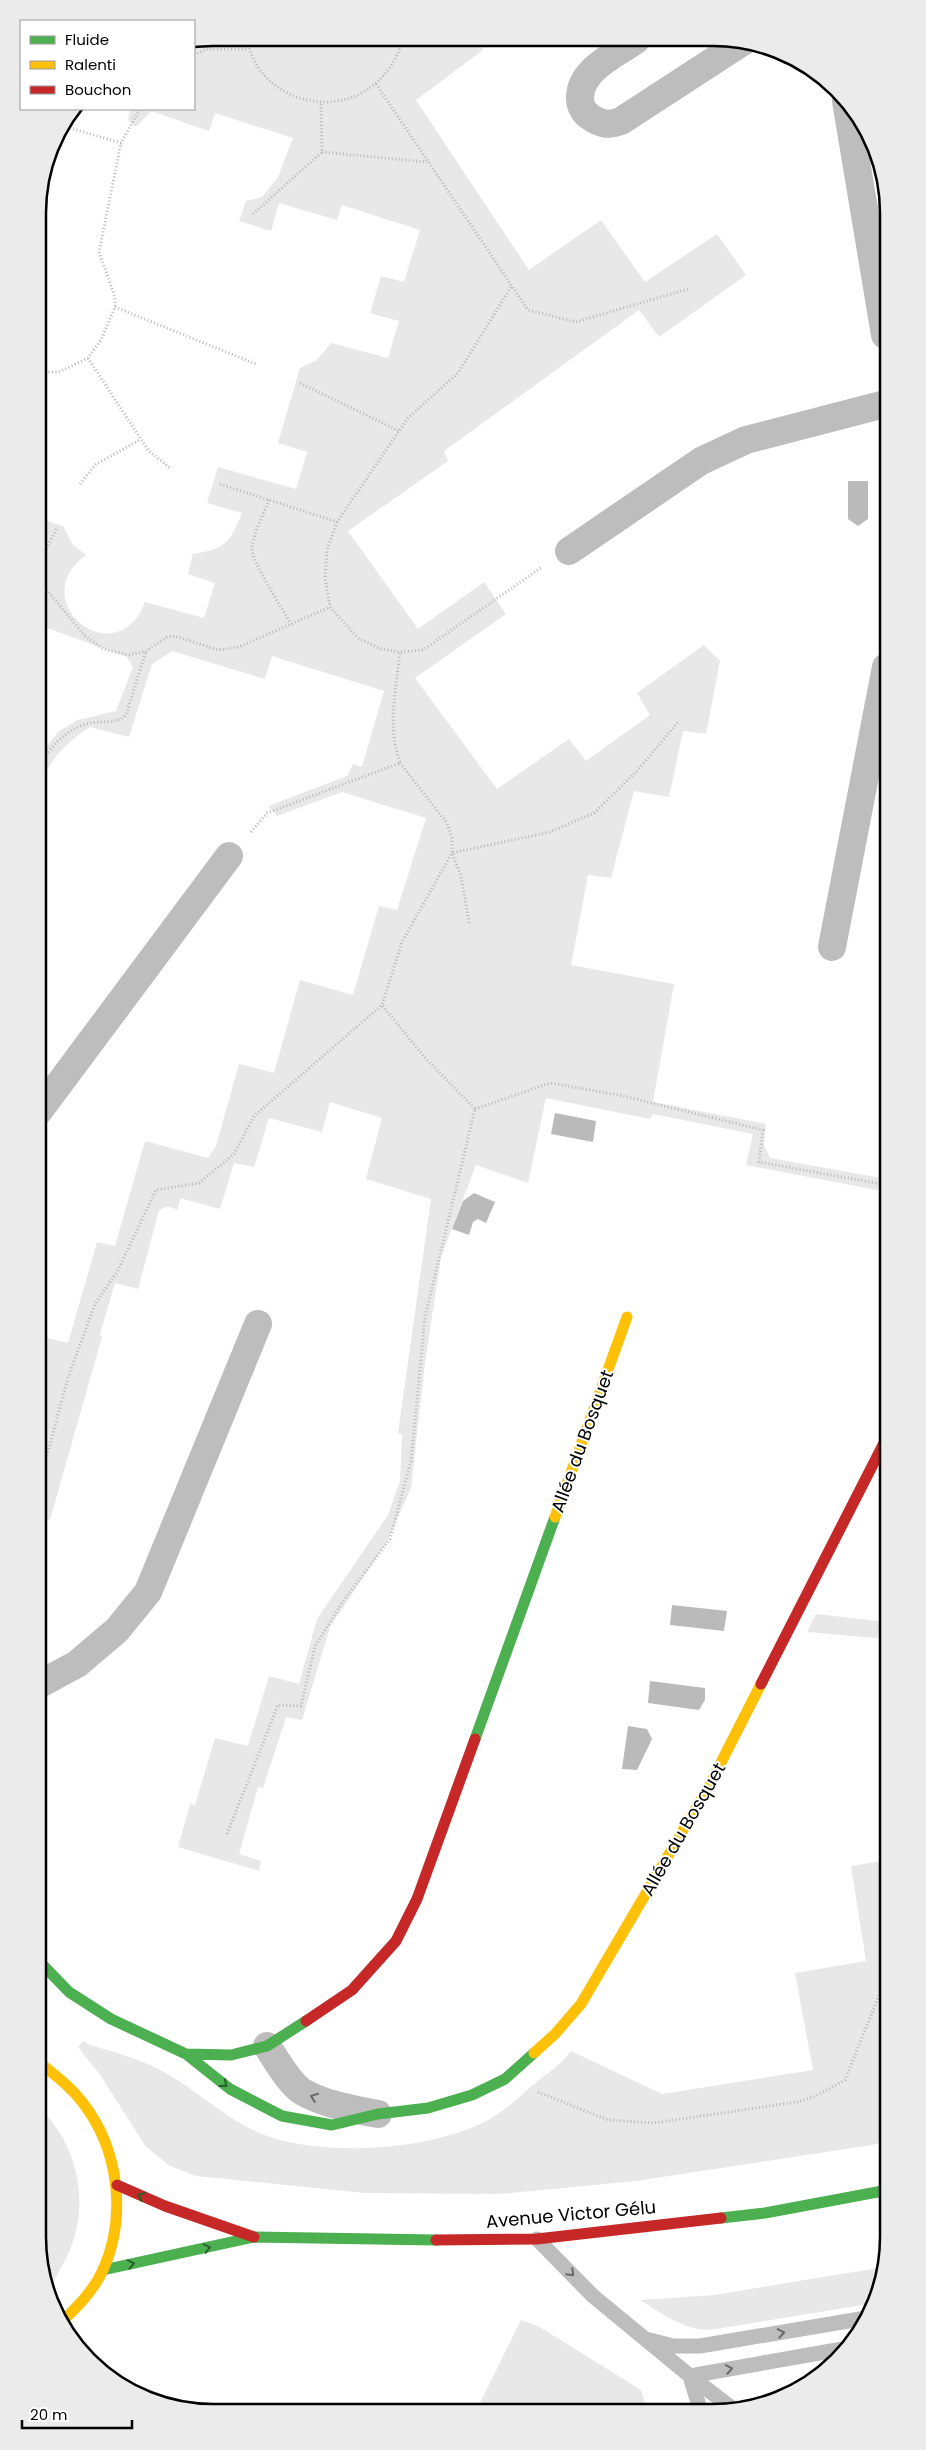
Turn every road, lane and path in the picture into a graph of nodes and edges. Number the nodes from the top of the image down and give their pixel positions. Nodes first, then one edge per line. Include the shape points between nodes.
1 (627, 46) edge
2 (399, 47) edge
3 (248, 48) joint
4 (734, 48) edge
5 (195, 55) edge
6 (376, 84) junction
7 (320, 103) junction
8 (139, 110) edge
9 (849, 117) edge
10 (70, 128) edge
11 (121, 143) junction
12 (322, 152) junction
13 (428, 162) junction
14 (253, 214) dead end
15 (511, 287) junction
16 (688, 289) dead end
17 (880, 305) edge
18 (115, 307) junction
19 (88, 358) junction
20 (256, 364) dead end
21 (47, 372) edge
22 (300, 383) dead end
23 (880, 405) edge
24 (399, 431) junction
25 (140, 439) junction
26 (170, 468) dead end
27 (80, 484) dead end
28 (220, 484) dead end
29 (269, 500) junction
30 (337, 522) junction
31 (57, 528) dead end
32 (47, 547) edge
33 (569, 551) joint
34 (47, 590) edge
35 (330, 607) junction
36 (291, 624) junction
37 (146, 651) junction
38 (400, 652) junction
39 (880, 699) edge
40 (679, 721) dead end
41 (47, 754) edge
42 (400, 763) junction
43 (452, 853) junction
44 (229, 856) joint
45 (469, 923) dead end
46 (832, 947) dead end
47 (382, 1005) junction
48 (47, 1101) edge
49 (475, 1109) junction
50 (880, 1183) edge
51 (627, 1317) dead end
52 (258, 1324) dead end
53 (879, 1451) edge
54 (46, 1458) edge
55 (46, 1681) edge
56 (227, 1834) dead end
57 (46, 1968) edge
58 (879, 1995) edge
59 (267, 2046) junction
60 (186, 2054) junction
61 (46, 2067) edge
62 (505, 2079) junction
63 (378, 2114) junction
64 (117, 2185) junction
65 (879, 2192) edge
66 (254, 2237) junction
67 (537, 2239) junction
68 (103, 2270) junction
69 (67, 2317) edge
70 (857, 2319) edge
71 (646, 2340) junction
72 (833, 2352) edge
73 (690, 2376) junction
74 (725, 2403) edge
75 (698, 2404) edge

1 - 4 street via 590,72 583,81 580,103 586,114 598,122 610,125 621,122
2 - 6 path via 392,66
3 - 5 path via 206,50
3 - 7 path via 259,70 276,87 297,98
6 - 7 path via 360,95
6 - 13 path
7 - 12 path
8 - 11 path
9 - 17 street
10 - 11 path
11 - 18 path via 99,252 115,297
12 - 13 path
12 - 14 path
13 - 15 path
15 - 16 path via 528,310 576,322
15 - 24 path via 458,373 408,418
18 - 19 path via 101,340
18 - 20 path
19 - 21 path via 59,372
19 - 25 path
22 - 24 path
23 - 33 street via 746,440 701,461
24 - 30 path
25 - 26 path
25 - 27 path via 95,465
28 - 29 path
29 - 30 path
29 - 36 path via 252,550
30 - 35 path via 327,550 325,578
31 - 32 path
33 - 38 path via 531,573 423,650
34 - 37 path via 84,634 103,649 129,655
35 - 36 path
35 - 38 path via 358,638 381,649
36 - 37 path via 239,646 218,650 175,636 166,637
37 - 41 path via 126,714 121,720 86,724 60,738
38 - 42 path via 393,731
39 - 46 street
40 - 43 path via 637,771 594,813 550,832
42 - 43 path via 447,823
42 - 44 path via 267,813
43 - 45 path via 461,876
43 - 47 path via 402,942
44 - 48 street
47 - 49 path via 426,1059
47 - 54 path via 254,1116 234,1154 199,1182 156,1190 116,1272 95,1304 68,1378
49 - 50 path via 550,1083 763,1130 759,1162
49 - 56 path via 424,1317 411,1461 390,1539 344,1600 315,1646 301,1706 278,1705
51 - 59 street, Allée du Bosquet via 417,1899 396,1942 352,1990
52 - 55 street via 148,1592 118,1630 77,1664
53 - 62 street, Allée du Bosquet via 709,1786 581,2004 555,2034
57 - 60 street, Allée du Bosquet via 69,1992 111,2019
58 - 62 path via 845,2080 798,2102 654,2123 608,2120
59 - 60 street, Allée du Bosquet via 231,2056
63 -> 59 street, Allée du Bosquet via 337,2105 301,2091
60 -> 63 street, Allée du Bosquet via 230,2089 282,2116 332,2125
61 - 64 street via 58,2074 92,2114 112,2161
62 - 63 street, Allée du Bosquet via 472,2095 428,2108
66 -> 64 street, Avenue Victor Gélu via 165,2206
64 - 68 street via 115,2235
65 - 67 street, Avenue Victor Gélu via 765,2213
66 - 67 street, Avenue Victor Gélu via 397,2241
68 -> 66 street, Avenue Victor Gélu
67 -> 71 lane via 593,2296
68 - 69 street via 81,2304
71 -> 70 lane via 673,2346 700,2346
71 - 73 lane
73 -> 72 lane via 754,2368
73 - 74 lane
73 - 75 lane

